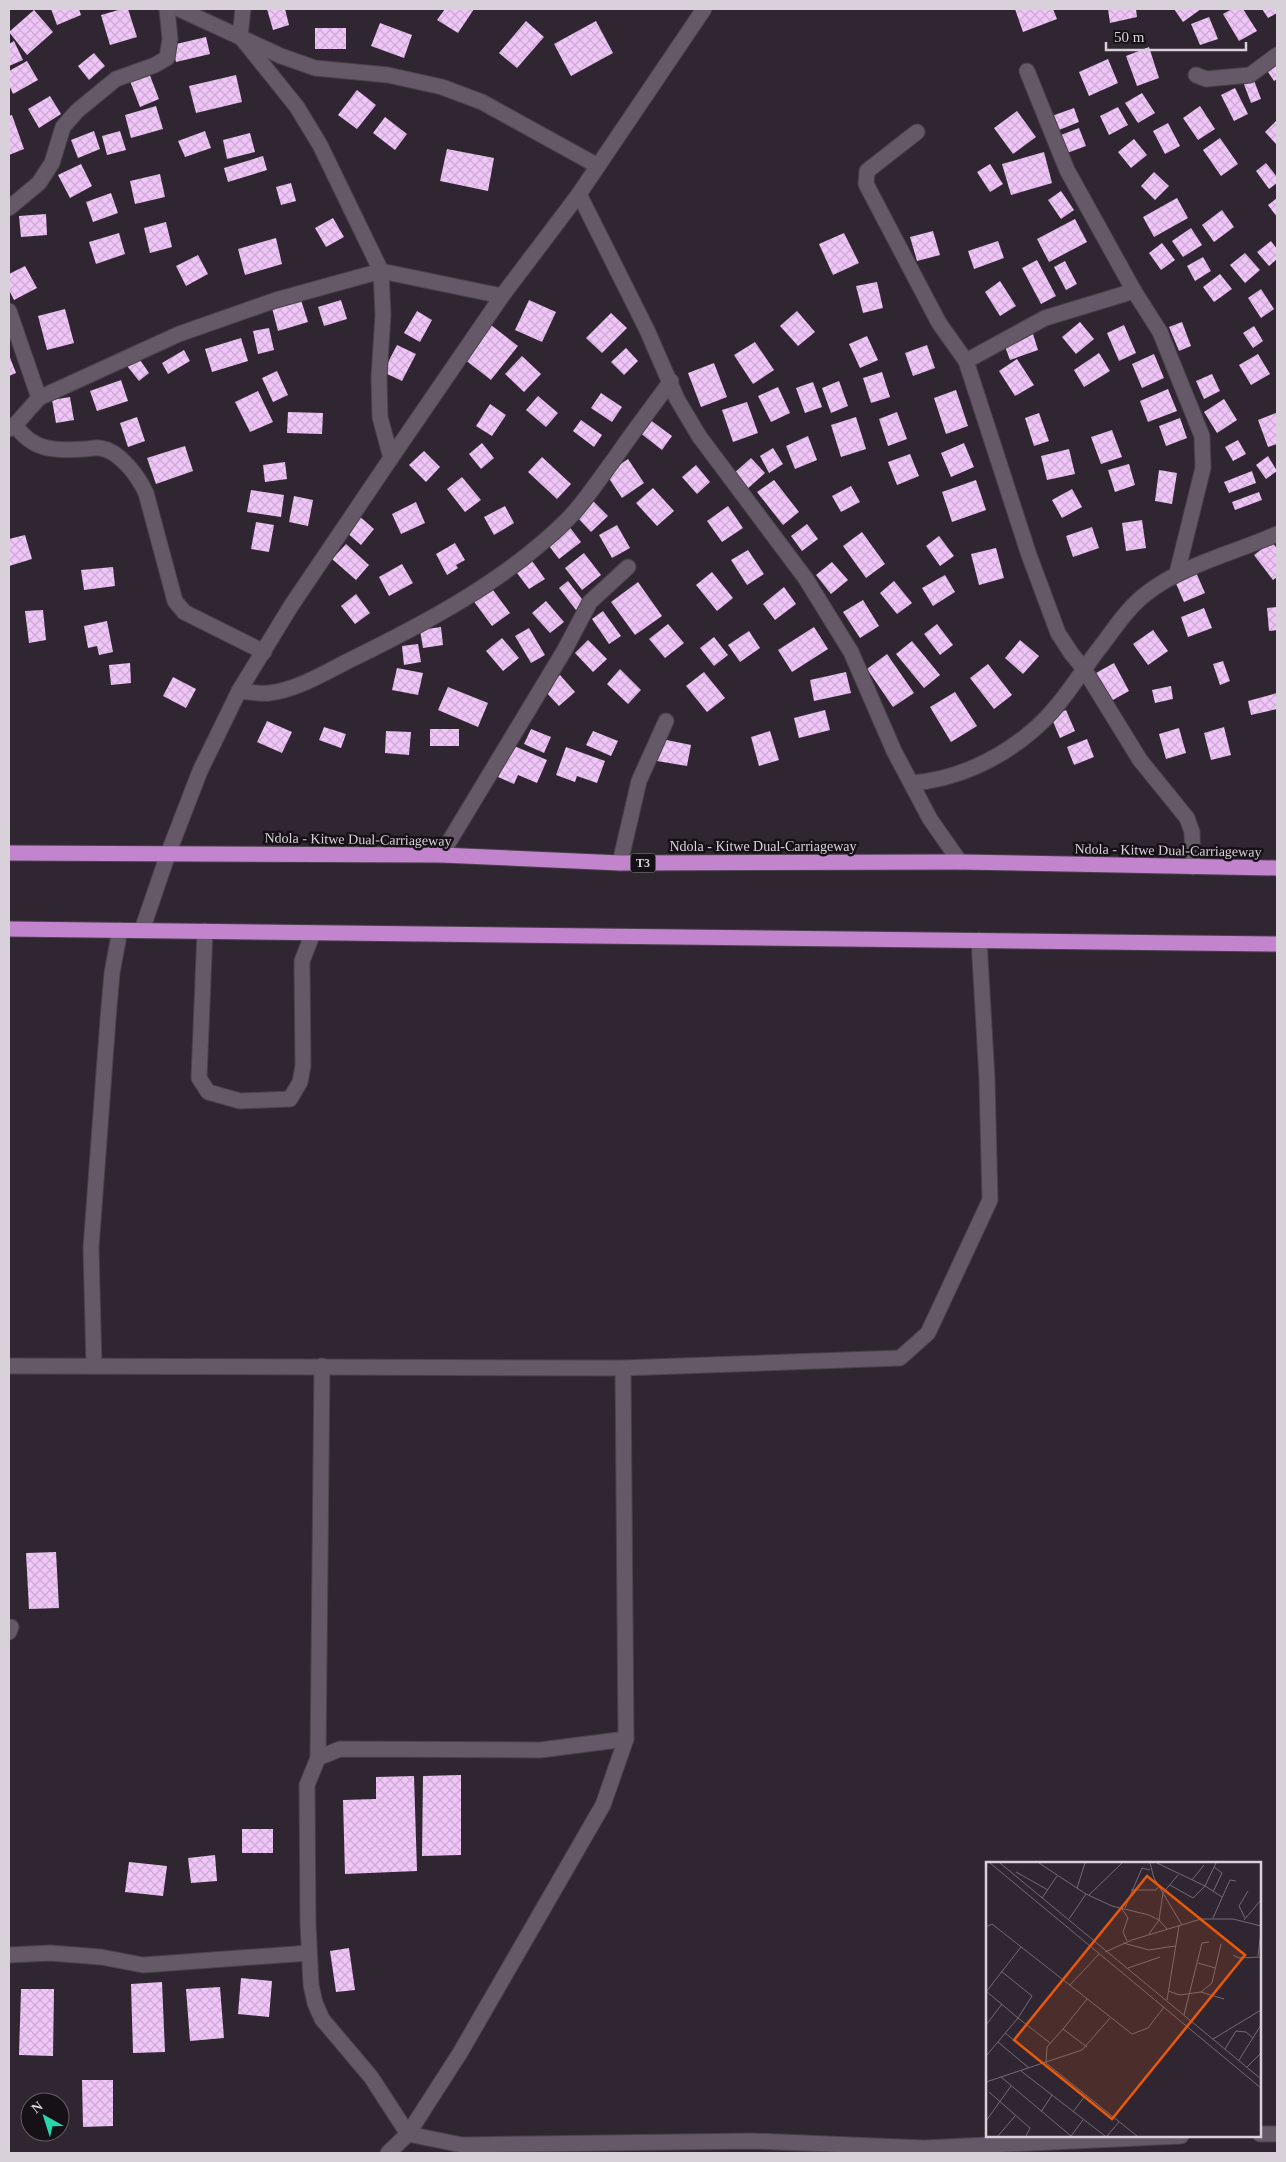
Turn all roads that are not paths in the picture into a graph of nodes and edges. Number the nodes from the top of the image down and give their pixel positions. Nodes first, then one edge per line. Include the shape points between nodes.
1 (167, 9) edge
2 (179, 9) edge
3 (243, 9) edge
4 (704, 9) edge
5 (240, 36) junction
6 (1277, 55) edge
7 (1027, 71) dead end
8 (1196, 75) dead end
9 (917, 132) dead end
10 (598, 166) junction
11 (579, 194) junction
12 (9, 208) edge
13 (381, 272) junction
14 (1134, 291) junction
15 (502, 296) junction
16 (9, 311) edge
17 (966, 361) junction
18 (671, 381) junction
19 (39, 398) junction
20 (12, 427) edge
21 (391, 458) junction
22 (1277, 534) edge
23 (628, 567) dead end
24 (1177, 573) junction
25 (264, 652) junction
26 (1084, 669) junction
27 (239, 692) junction
28 (666, 720) dead end
29 (911, 783) junction
30 (9, 853) edge
31 (168, 854) junction
32 (442, 855) junction
33 (960, 862) junction
34 (620, 863) junction
35 (1193, 866) junction
36 (1277, 868) edge
37 (9, 929) edge
38 (120, 930) junction
39 (142, 930) junction
40 (205, 931) junction
41 (313, 933) junction
42 (979, 940) junction
43 (1277, 944) edge
44 (94, 1364) junction
45 (9, 1366) edge
46 (322, 1366) junction
47 (622, 1368) junction
48 (626, 1739) junction
49 (318, 1758) junction
50 (309, 1954) junction
51 (9, 1955) edge
52 (408, 2134) junction
53 (1261, 2134) edge
54 (1277, 2134) edge
55 (1163, 2137) edge
56 (924, 2150) edge
57 (388, 2153) edge

1 - 12 street via 170,39 166,58 116,79 77,111 63,127 52,164 39,183
2 - 5 street
3 - 5 street
4 - 10 street
5 - 10 street via 315,68 388,75 442,87 482,102
5 - 13 street via 297,107 320,146
6 - 8 street via 1250,75 1206,79
7 - 14 street via 1066,170
9 - 17 street via 867,172 866,184 934,316
10 - 11 street
11 - 15 street
11 - 18 street
13 - 15 street
13 - 19 street via 276,300 179,334
13 - 21 street via 380,417
14 - 17 street via 1045,318
14 - 24 street via 1160,332 1202,436 1203,468
15 - 21 street
16 - 19 street
17 - 26 street via 1058,633
18 - 27 street via 570,517 495,578 406,633 325,672 270,693
18 - 29 street via 677,399 699,436 806,579 851,652
19 - 20 street
20 - 25 street via 24,438 52,450 100,448 121,460 134,473 146,493 175,600 184,612
21 - 25 street
22 - 24 street
23 - 32 street via 590,602
24 - 26 street via 1129,609
25 - 27 street
26 - 29 street via 1032,732 998,755 948,777
26 - 35 street via 1140,760 1190,824
27 - 31 street via 200,771
28 - 34 street via 639,781
29 - 33 street via 930,819
30 - 31 highway, Ndola - Kitwe Dual-Carriageway / T3
31 - 32 highway, Ndola - Kitwe Dual-Carriageway / T3
31 - 39 street
32 - 34 highway, Ndola - Kitwe Dual-Carriageway / T3
33 - 34 highway, Ndola - Kitwe Dual-Carriageway / T3
33 - 35 highway, Ndola - Kitwe Dual-Carriageway / T3
35 - 36 highway, Ndola - Kitwe Dual-Carriageway / T3
37 - 38 highway
38 - 39 highway
38 - 44 street via 112,973 91,1248
39 - 40 highway
40 - 41 highway
40 - 41 street via 199,1078 208,1092 240,1101 290,1099 300,1082 302,961
41 - 42 highway
42 - 43 highway
42 - 47 street via 990,1200 928,1333 900,1358
44 - 45 street
44 - 46 street
46 - 47 street
46 - 49 street
47 - 48 street
48 - 49 street via 540,1750 340,1749
48 - 52 street via 603,1805 460,2053
49 - 50 street via 307,1785
50 - 51 street via 143,1965 101,1957 50,1953
50 - 52 street via 311,1985 322,2019 371,2077
52 - 56 street via 462,2145 752,2141
52 - 57 street
53 - 54 street
55 - 56 street

